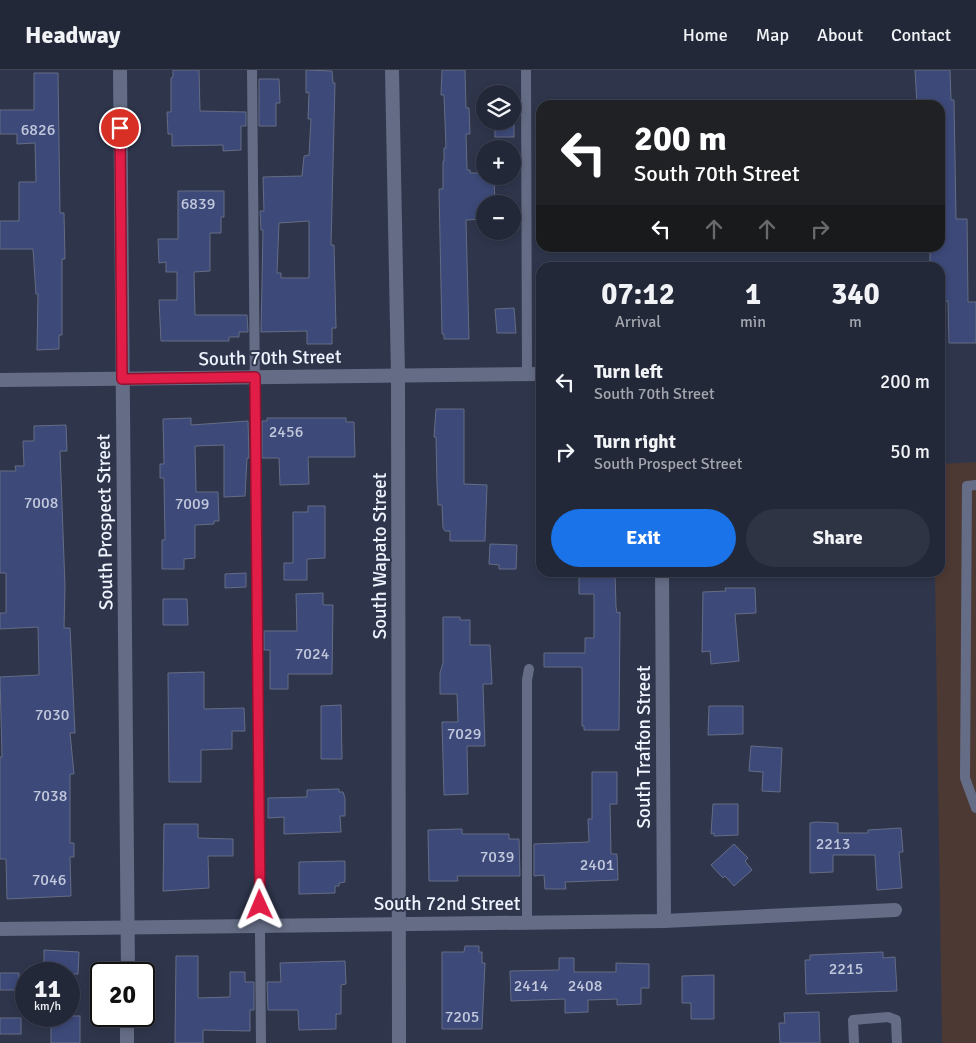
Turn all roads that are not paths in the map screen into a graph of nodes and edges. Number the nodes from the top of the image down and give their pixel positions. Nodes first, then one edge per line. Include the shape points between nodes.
1 (120, 70) edge
2 (252, 70) edge
3 (392, 70) edge
4 (526, 70) edge
5 (534, 374) edge
6 (398, 376) junction
7 (255, 377) junction
8 (122, 379) junction
9 (0, 380) edge
10 (976, 484) edge
11 (662, 577) edge
12 (529, 669) dead end
13 (976, 808) edge
14 (895, 910) dead end
15 (664, 921) junction
16 (527, 922) junction
17 (398, 923) junction
18 (260, 925) junction
19 (129, 927) junction
20 (0, 929) edge
21 (128, 962) edge
22 (128, 1027) edge
23 (127, 1043) edge
24 (261, 1043) edge
25 (399, 1043) edge
26 (854, 1043) edge
27 (897, 1043) edge

1 - 8 street, South Prospect Street
2 - 7 lane
3 - 6 street, South Wapato Street
4 - 5 lane
5 - 6 street, South 70th Street
6 - 7 street, South 70th Street
6 - 17 street, South Wapato Street
7 - 8 street, South 70th Street
7 - 18 lane
8 - 9 street, South 70th Street
8 - 19 street, South Prospect Street
10 - 13 lane via 967,486 965,778
11 - 15 street, South Trafton Street
12 - 16 lane
14 - 15 street, South 72nd Street
15 - 16 street, South 72nd Street
16 - 17 street, South 72nd Street
17 - 18 street, South 72nd Street
17 - 25 street, South Wapato Street
18 - 19 street, South 72nd Street
18 - 24 lane
19 - 20 street, South 72nd Street
19 - 21 street, South Prospect Street
22 - 23 street
26 - 27 lane via 853,1020 888,1017 896,1020

